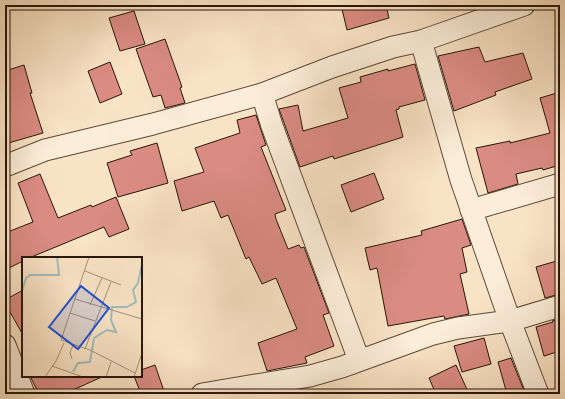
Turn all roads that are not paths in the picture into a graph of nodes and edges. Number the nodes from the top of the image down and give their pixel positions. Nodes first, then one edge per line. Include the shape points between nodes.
1 (524, 5) edge
2 (421, 41) junction
3 (262, 94) junction
4 (5, 166) edge
5 (560, 184) edge
6 (471, 210) junction
7 (560, 306) edge
8 (510, 321) junction
9 (5, 345) edge
10 (359, 360) junction
11 (24, 394) edge
12 (202, 394) edge
13 (538, 394) edge

1 - 2 street
2 - 3 street via 393,47 332,67
2 - 6 street via 460,180
3 - 4 street via 45,150
3 - 10 street via 274,133
5 - 6 street
6 - 8 street
7 - 8 street
8 - 10 street via 433,334
8 - 13 street
9 - 11 street
10 - 12 street via 342,368 310,376

